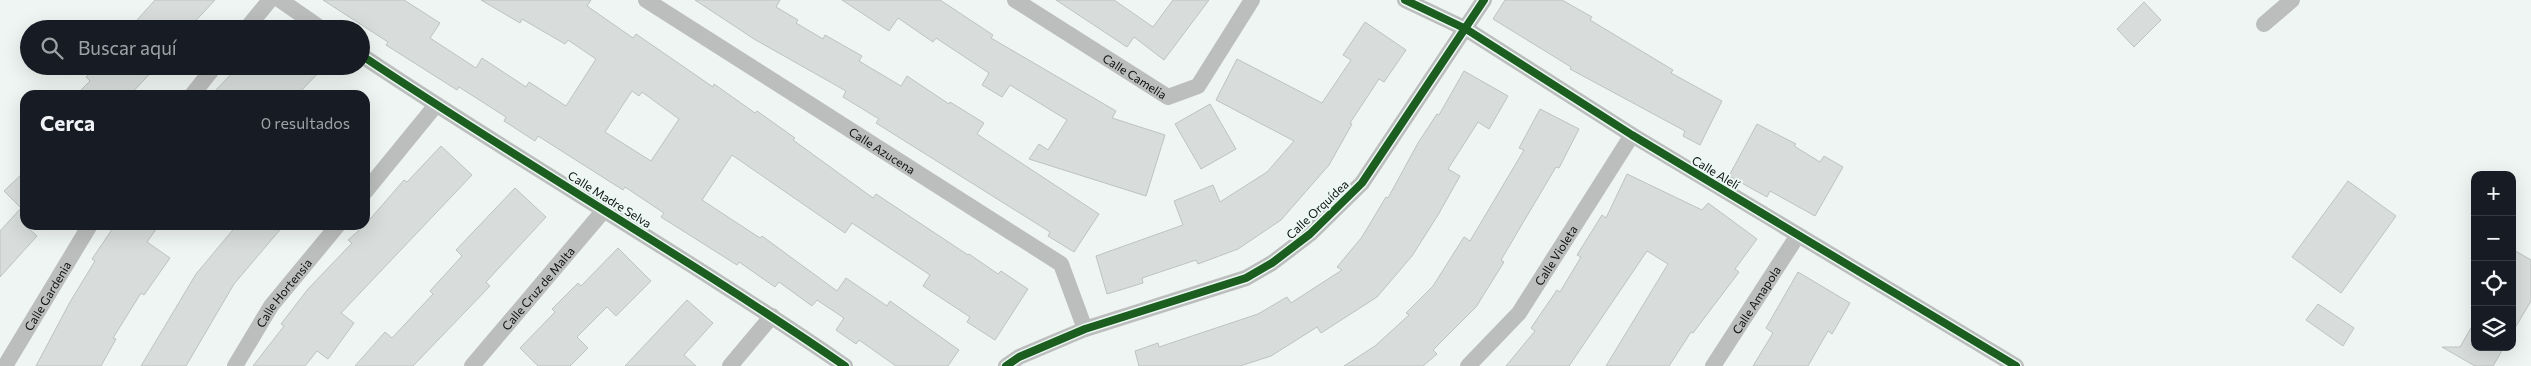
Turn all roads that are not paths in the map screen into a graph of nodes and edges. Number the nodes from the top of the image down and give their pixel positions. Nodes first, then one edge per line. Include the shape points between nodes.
1 (270, 0) edge
2 (280, 0) edge
3 (646, 0) edge
4 (1015, 0) edge
5 (1252, 0) edge
6 (1405, 0) edge
7 (1484, 0) edge
8 (2292, 0) edge
9 (253, 20) edge
10 (309, 20) edge
11 (2264, 24) dead end
12 (1466, 29) junction
13 (370, 61) edge
14 (208, 75) edge
15 (196, 90) edge
16 (436, 105) junction
17 (1632, 135) junction
18 (370, 186) edge
19 (605, 209) junction
20 (87, 230) edge
21 (334, 230) edge
22 (1798, 235) junction
23 (772, 316) junction
24 (1085, 328) junction
25 (5, 366) edge
26 (235, 366) edge
27 (472, 366) edge
28 (730, 366) edge
29 (845, 366) edge
30 (1006, 366) edge
31 (1468, 366) edge
32 (1713, 366) edge
33 (2016, 366) edge

1 - 9 street
2 - 10 street
3 - 24 street, Calle Azucena via 1061,264
4 - 5 street, Calle Camelia via 1168,96 1198,86
6 - 12 street, Calle Alelí
7 - 12 street, Calle Orquídea
8 - 11 street
12 - 17 street, Calle Alelí
12 - 24 street, Calle Orquídea via 1362,182 1310,234 1246,278
13 - 16 street, Calle Madre Selva
14 - 15 street
16 - 18 street
16 - 19 street, Calle Madre Selva
17 - 22 street, Calle Alelí
17 - 31 street, Calle Violeta via 1518,313
19 - 23 street, Calle Madre Selva
19 - 27 street, Calle Cruz de Malta
20 - 25 street, Calle Gardenia
21 - 26 street, Calle Hortensia via 271,306
22 - 32 street, Calle Amapola
22 - 33 street, Calle Alelí
23 - 28 street
23 - 29 street, Calle Madre Selva
24 - 30 street, Calle Orquídea via 1018,357

